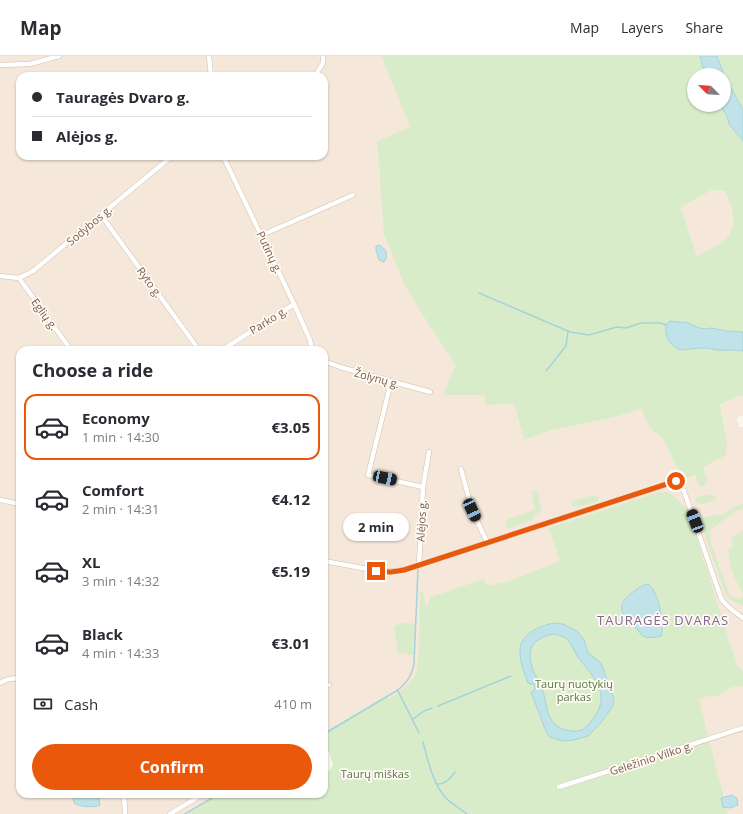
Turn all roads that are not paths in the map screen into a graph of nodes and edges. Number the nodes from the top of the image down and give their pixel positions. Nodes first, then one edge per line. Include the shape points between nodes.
1 (59, 56) edge
2 (209, 56) edge
3 (324, 56) edge
4 (0, 65) edge
5 (211, 72) edge
6 (317, 72) edge
7 (167, 160) edge
8 (225, 160) edge
9 (352, 195) dead end
10 (101, 215) junction
11 (262, 235) junction
12 (0, 276) edge
13 (19, 278) junction
14 (294, 304) junction
15 (68, 346) edge
16 (196, 346) edge
17 (228, 346) edge
18 (311, 346) edge
19 (328, 363) edge
20 (391, 382) junction
21 (430, 392) dead end
22 (429, 452) dead end
23 (461, 470) dead end
24 (423, 487) junction
25 (0, 500) edge
26 (16, 503) edge
27 (487, 542) junction
28 (328, 562) edge
29 (419, 565) junction
30 (743, 618) edge
31 (16, 678) edge
32 (0, 683) edge
33 (743, 728) edge
34 (560, 787) dead end
35 (124, 798) edge
36 (196, 798) edge
37 (125, 814) edge
38 (170, 814) edge

1 - 4 street via 30,64
2 - 5 street
3 - 6 street
7 - 10 street, Sodybos g.
8 - 11 street, Putinų g.
9 - 11 street
10 - 13 street, Sodybos g. via 33,271
10 - 16 street, Ryto g.
11 - 14 street, Putinų g.
12 - 13 street
13 - 15 street, Eglių g.
14 - 17 street, Parko g.
14 - 18 street, Putinų g.
19 - 20 street, Žolynų g.
20 - 21 street, Žolynų g.
20 - 24 street via 368,475
22 - 24 street, Alėjos g.
23 - 27 street via 472,510
24 - 29 street, Alėjos g.
25 - 26 street
27 - 29 street
27 - 30 street via 676,481 684,491 721,598 729,608
28 - 29 street via 384,572
31 - 32 street
33 - 34 street, Geležinio Vilko g.
35 - 37 street
36 - 38 street

